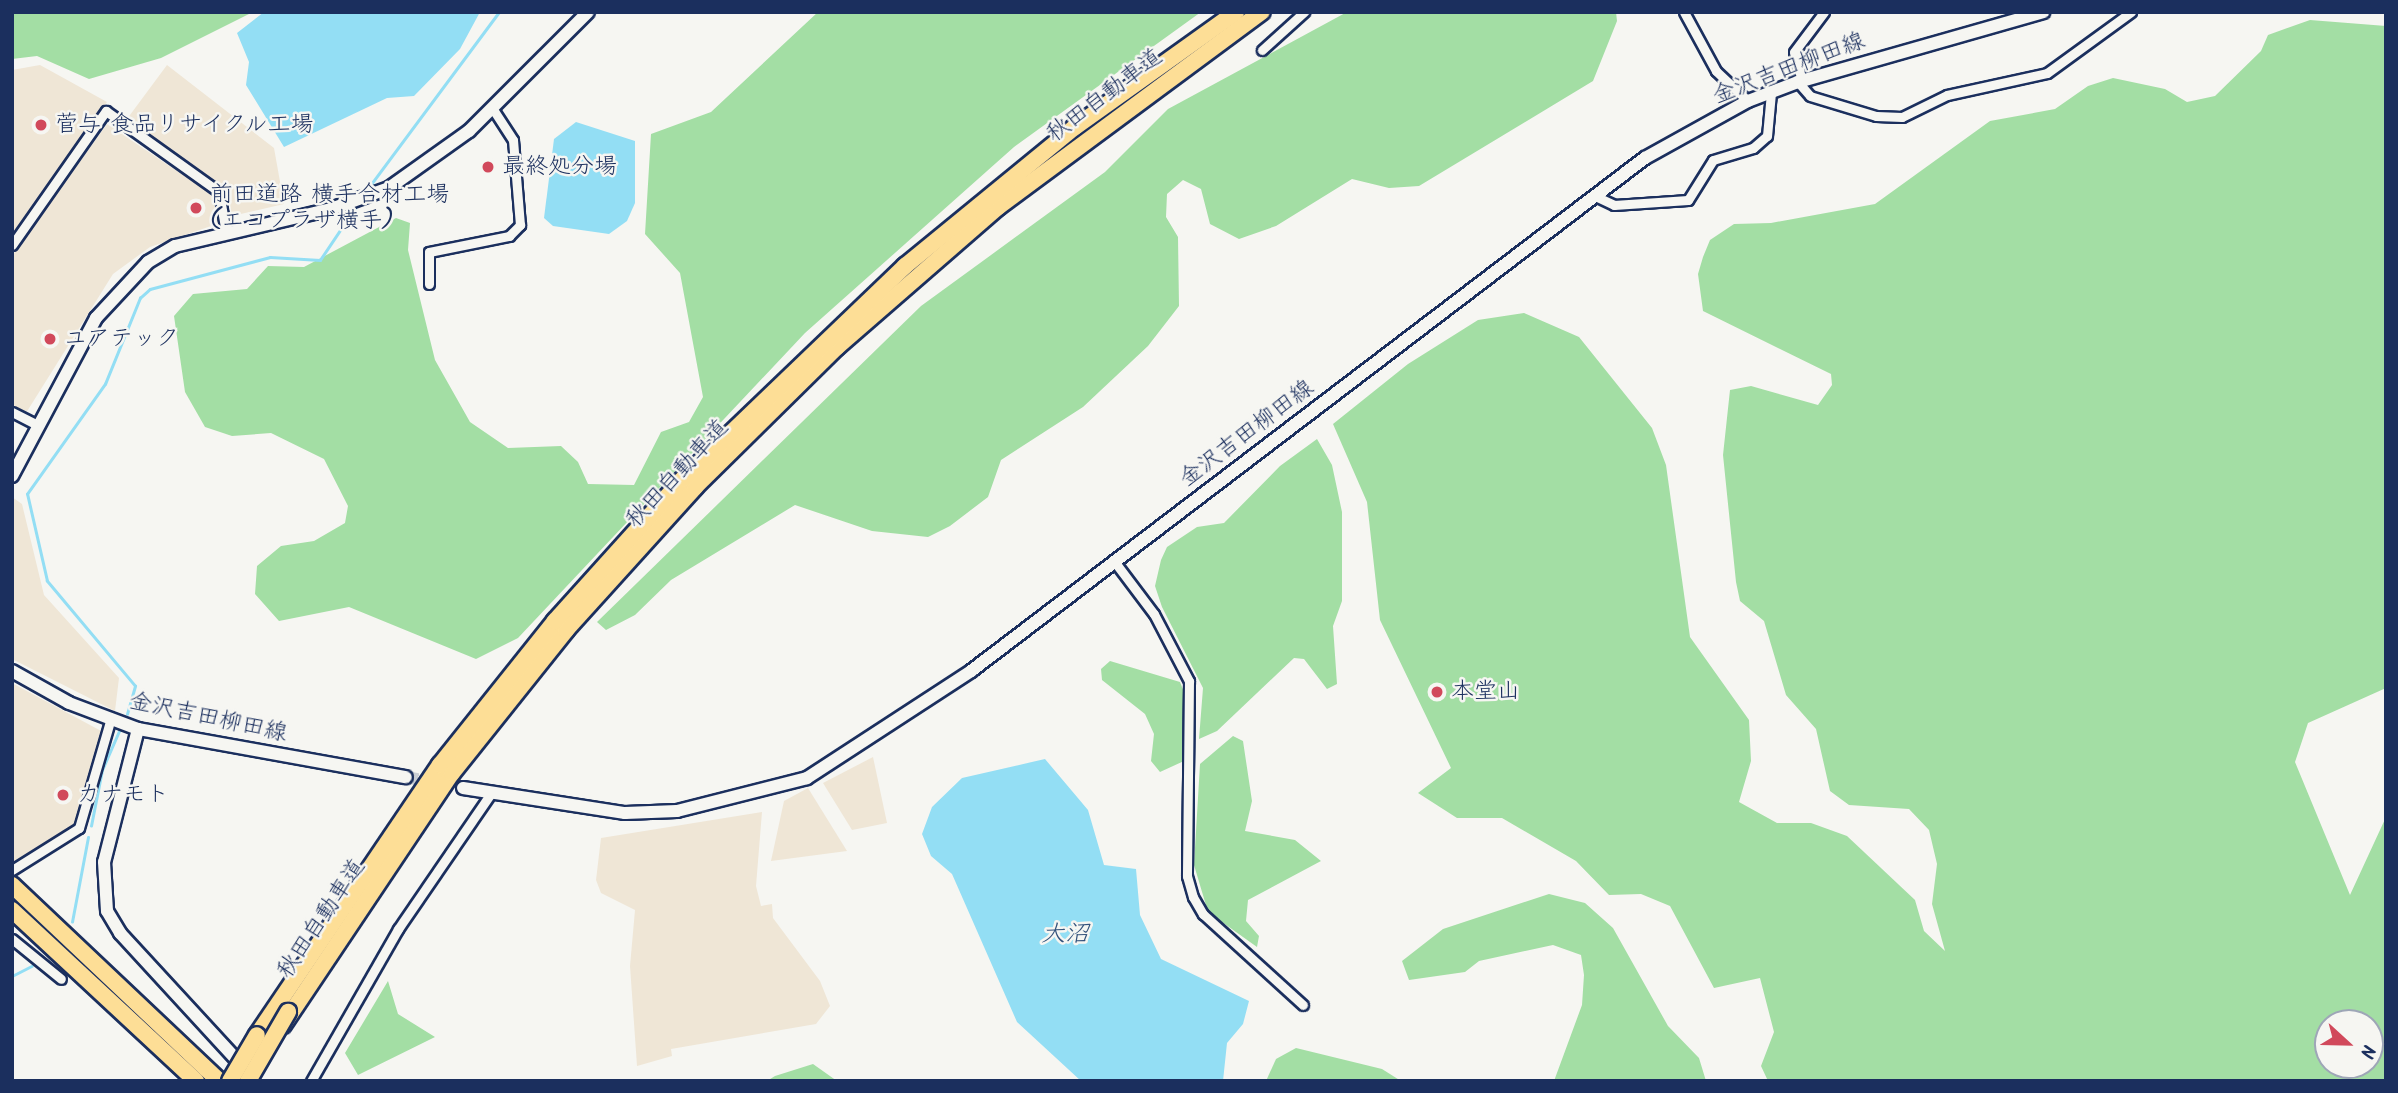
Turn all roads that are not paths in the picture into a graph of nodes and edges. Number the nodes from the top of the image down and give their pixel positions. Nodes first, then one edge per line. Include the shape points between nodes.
1 (588, 12) edge
2 (1236, 12) edge
3 (1262, 12) edge
4 (1304, 12) edge
5 (1684, 12) edge
6 (1824, 12) edge
7 (2042, 12) edge
8 (2130, 12) edge
9 (1262, 50) dead end
10 (1800, 82) junction
11 (1771, 93) junction
12 (1748, 101) junction
13 (492, 108) junction
14 (1595, 196) junction
15 (226, 233) junction
16 (12, 244) edge
17 (429, 284) dead end
18 (12, 412) edge
19 (39, 426) junction
20 (12, 476) edge
21 (1114, 561) junction
22 (12, 671) edge
23 (111, 718) junction
24 (138, 729) junction
25 (406, 777) tunnel mouth
26 (463, 788) tunnel mouth
27 (491, 793) junction
28 (12, 870) edge
29 (12, 885) edge
30 (12, 910) edge
31 (12, 939) edge
32 (61, 979) dead end
33 (1303, 1005) dead end
34 (288, 1012) junction
35 (196, 1081) edge
36 (219, 1081) edge
37 (230, 1081) edge
38 (248, 1081) edge
39 (256, 1081) edge
40 (312, 1081) edge

1 - 13 main road
2 - 37 highway, 秋田自動車道, bridge via 1075,127 905,266 683,479 555,621 440,765
3 - 34 highway, 秋田自動車道 via 998,206 755,425 507,701 398,847
4 - 9 street
5 - 12 street via 1716,71
6 - 10 street via 1794,52
7 - 10 main road, 金沢吉田柳田線
8 - 10 street via 2047,73 1947,95 1902,117 1876,116 1810,96
10 - 11 main road, 金沢吉田柳田線
11 - 12 main road, 金沢吉田柳田線
11 - 14 street via 1767,136 1753,148 1713,160 1688,200 1614,205
12 - 14 main road, 金沢吉田柳田線 via 1644,158
13 - 15 main road via 389,187 331,209
13 - 17 street via 513,140 520,225 509,236 429,252
14 - 21 main road, 金沢吉田柳田線
15 - 16 street via 219,192 106,111
15 - 19 main road via 175,246 120,286
18 - 19 street
19 - 20 main road
21 - 27 main road, 金沢吉田柳田線 via 908,718 807,778 677,811 572,809
21 - 33 street via 1154,614 1189,681 1187,876 1193,897 1203,914
22 - 23 main road, 金沢吉田柳田線
23 - 24 main road, 金沢吉田柳田線
23 - 28 street via 79,828
24 - 25 main road, 金沢吉田柳田線
24 - 39 main road via 104,862 107,911 120,933
26 - 27 main road, 金沢吉田柳田線
27 - 40 street via 398,929
29 - 36 highway
30 - 35 highway
31 - 32 street
34 - 38 highway, 秋田自動車道, bridge
34 - 39 highway, bridge

